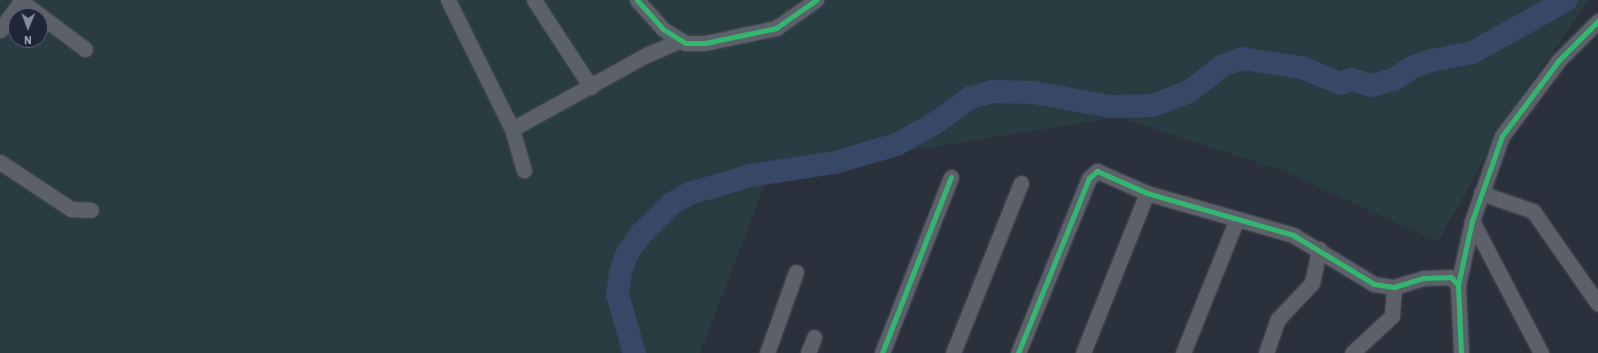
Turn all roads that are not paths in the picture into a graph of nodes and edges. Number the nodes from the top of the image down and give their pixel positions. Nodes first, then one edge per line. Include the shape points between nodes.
1 (448, 0) edge
2 (534, 0) edge
3 (638, 0) edge
4 (795, 0) edge
5 (21, 1) edge
6 (812, 4) edge
7 (1598, 21) edge
8 (0, 30) edge
9 (681, 40) junction
10 (85, 49) dead end
11 (591, 87) junction
12 (512, 129) junction
13 (0, 162) edge
14 (524, 170) dead end
15 (951, 177) dead end
16 (1021, 183) dead end
17 (1147, 193) junction
18 (1481, 193) junction
19 (90, 210) dead end
20 (1236, 221) junction
21 (1472, 221) junction
22 (1319, 249) junction
23 (796, 272) dead end
24 (1458, 285) junction
25 (1394, 286) junction
26 (1598, 304) edge
27 (814, 338) dead end
28 (767, 353) edge
29 (808, 353) edge
30 (882, 353) edge
31 (953, 353) edge
32 (1018, 353) edge
33 (1083, 353) edge
34 (1183, 353) edge
35 (1266, 353) edge
36 (1352, 353) edge
37 (1461, 353) edge
38 (1541, 353) edge

1 - 12 street
2 - 11 street
3 - 9 street via 663,29
4 - 6 street
5 - 8 street
5 - 10 street
6 - 9 street via 776,28 706,43
7 - 18 street via 1558,60 1520,109 1502,136
9 - 11 street via 644,56
11 - 12 street
12 - 14 street
13 - 19 street via 71,209
15 - 30 street
16 - 31 street
17 - 20 street
17 - 32 street via 1103,172 1093,172
17 - 33 street
18 - 21 street
18 - 26 street via 1533,211
20 - 22 street via 1274,228
20 - 34 street
21 - 24 street
21 - 38 street
22 - 25 street via 1374,284
22 - 35 street via 1312,283 1278,319 1268,340
23 - 28 street
24 - 25 street via 1456,280 1444,275
24 - 37 street
25 - 36 street via 1392,316
27 - 29 street

